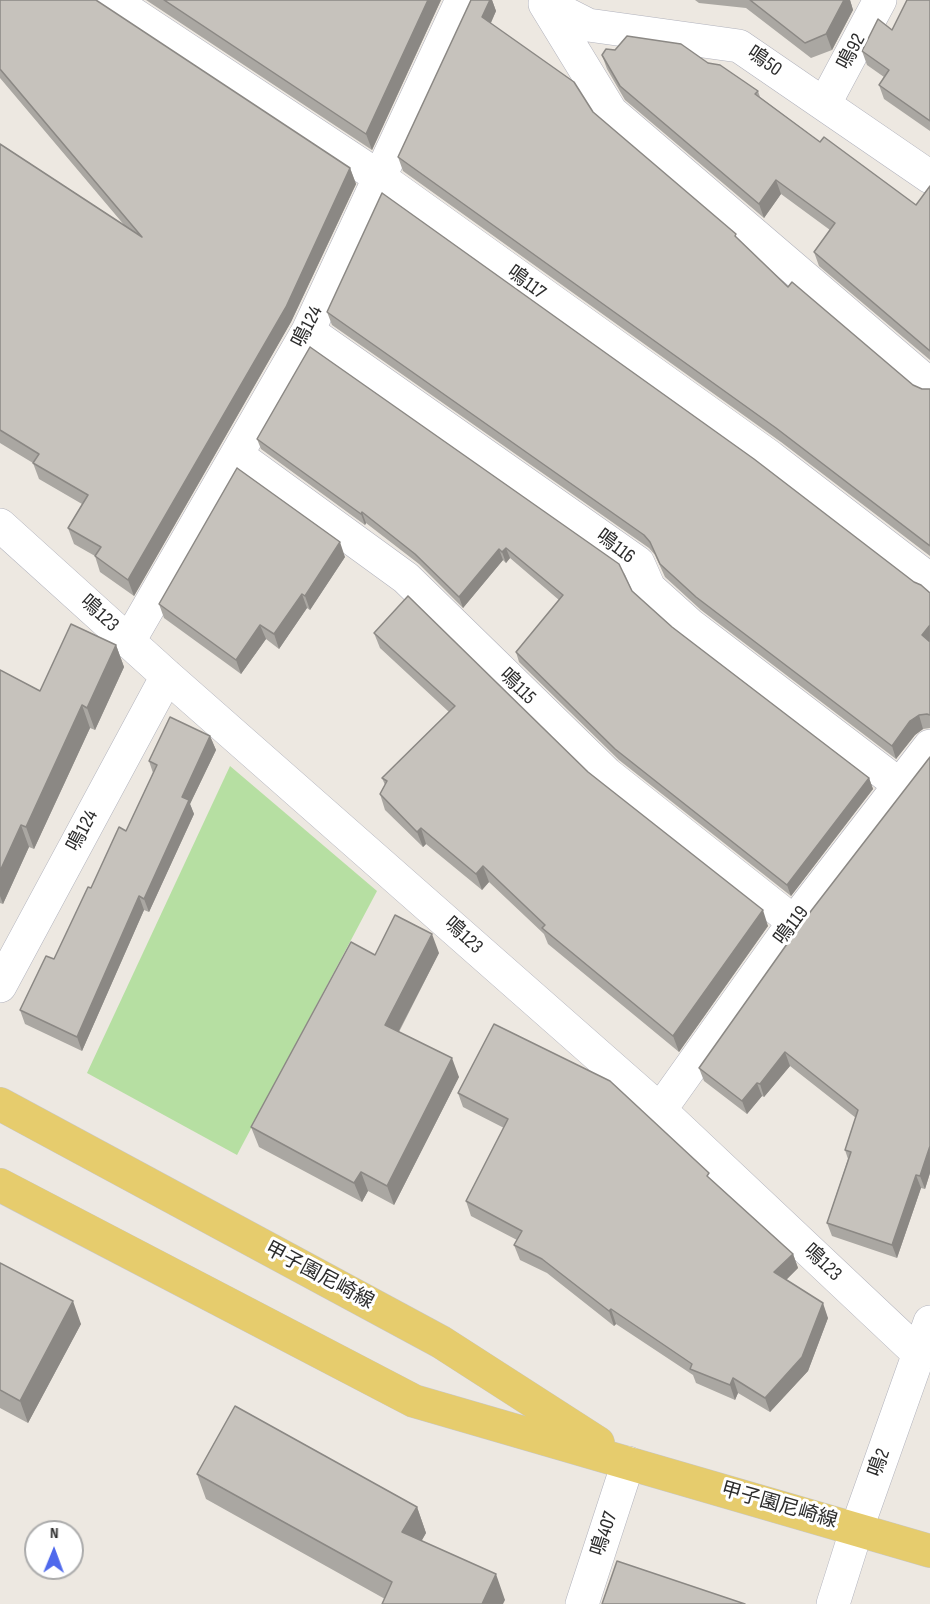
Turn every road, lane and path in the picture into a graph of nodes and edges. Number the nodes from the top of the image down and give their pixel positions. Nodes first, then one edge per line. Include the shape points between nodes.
1 (112, 0) edge
2 (462, 0) edge
3 (880, 0) edge
4 (542, 2) edge
5 (825, 103) junction
6 (379, 177) junction
7 (930, 177) edge
8 (308, 331) junction
9 (930, 385) edge
10 (237, 455) junction
11 (0, 525) edge
12 (930, 580) edge
13 (129, 641) junction
14 (167, 676) junction
15 (930, 746) edge
16 (901, 786) junction
17 (794, 922) junction
18 (0, 986) edge
19 (0, 1104) edge
20 (660, 1110) junction
21 (0, 1185) edge
22 (930, 1322) edge
23 (920, 1355) junction
24 (628, 1463) junction
25 (857, 1528) junction
26 (930, 1551) edge
27 (582, 1604) edge
28 (833, 1604) edge

1 - 6 street, 鳴117
2 - 6 street, 鳴124
3 - 5 street, 鳴92
4 - 5 street, 鳴50 via 588,25 739,46
4 - 9 street via 611,112
5 - 7 street, 鳴50
6 - 8 street, 鳴124
6 - 12 street, 鳴117 via 770,457
8 - 10 street, 鳴124
8 - 16 street, 鳴116 via 638,563 649,588 689,624
10 - 13 street, 鳴124
10 - 17 street, 鳴115 via 406,578 607,774
11 - 13 street, 鳴123
13 - 14 street, 鳴123
14 - 18 street, 鳴124
14 - 20 street, 鳴123
15 - 16 street, 鳴119
16 - 17 street, 鳴119
17 - 20 street, 鳴119
19 - 24 main road, 甲子園尼崎線 via 441,1342
20 - 23 street, 鳴123
21 - 24 main road, 甲子園尼崎線 via 414,1401
22 - 23 street, 鳴2
23 - 25 street, 鳴2
24 - 25 main road, 甲子園尼崎線
24 - 27 street, 鳴407
25 - 26 main road, 甲子園尼崎線
25 - 28 street, 鳴2

